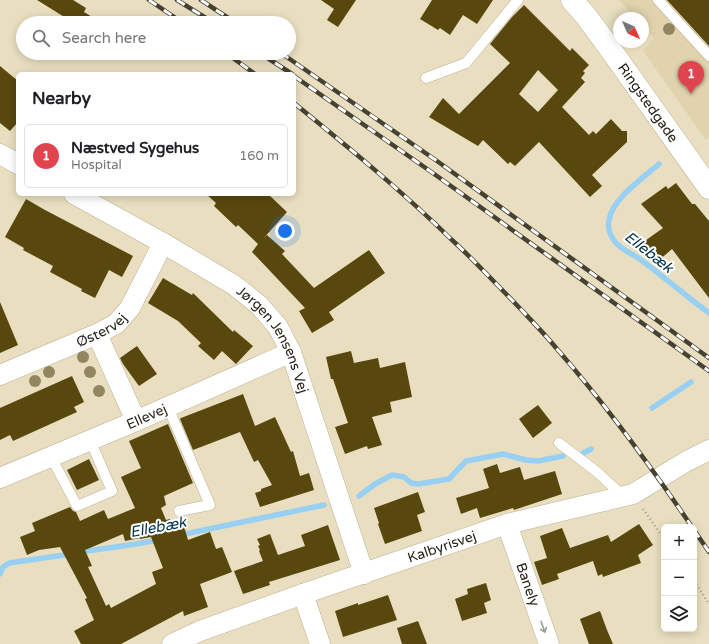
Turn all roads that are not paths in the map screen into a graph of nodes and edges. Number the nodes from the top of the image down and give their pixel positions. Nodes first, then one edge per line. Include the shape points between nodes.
1 (518, 0) edge
2 (572, 0) edge
3 (658, 0) edge
4 (709, 56) edge
5 (426, 78) dead end
6 (0, 154) edge
7 (16, 163) edge
8 (709, 188) edge
9 (78, 196) edge
10 (163, 243) junction
11 (97, 334) junction
12 (292, 352) junction
13 (0, 375) edge
14 (168, 407) junction
15 (136, 421) junction
16 (90, 440) junction
17 (559, 443) dead end
18 (709, 450) edge
19 (51, 457) junction
20 (0, 478) edge
21 (628, 495) junction
22 (179, 511) dead end
23 (507, 524) junction
24 (364, 574) junction
25 (303, 594) junction
26 (172, 644) edge
27 (320, 644) edge
28 (549, 644) edge

1 - 5 lane via 466,63
2 - 8 street, Ringstedgade via 606,43
3 - 4 lane
6 - 7 street
9 - 10 street, Jørgen Jensens Vej
10 - 11 street, Østervej via 130,308 116,324
10 - 12 street, Jørgen Jensens Vej via 234,285 259,305 278,328
11 - 13 street, Østervej
11 - 15 street
12 - 14 street, Ellevej
12 - 24 street, Jørgen Jensens Vej
14 - 15 street, Ellevej
14 - 22 lane via 210,505
15 - 16 street, Ellevej
16 - 19 street, Ellevej
16 - 19 lane via 112,491 77,506
17 - 21 lane
18 - 21 street, Kalbyrisvej
19 - 20 street, Ellevej
21 - 23 street, Kalbyrisvej
23 - 24 street, Kalbyrisvej
23 -> 28 street, Banely
24 - 25 street, Kalbyrisvej
25 - 26 street, Kalbyrisvej via 200,631
25 - 27 street

